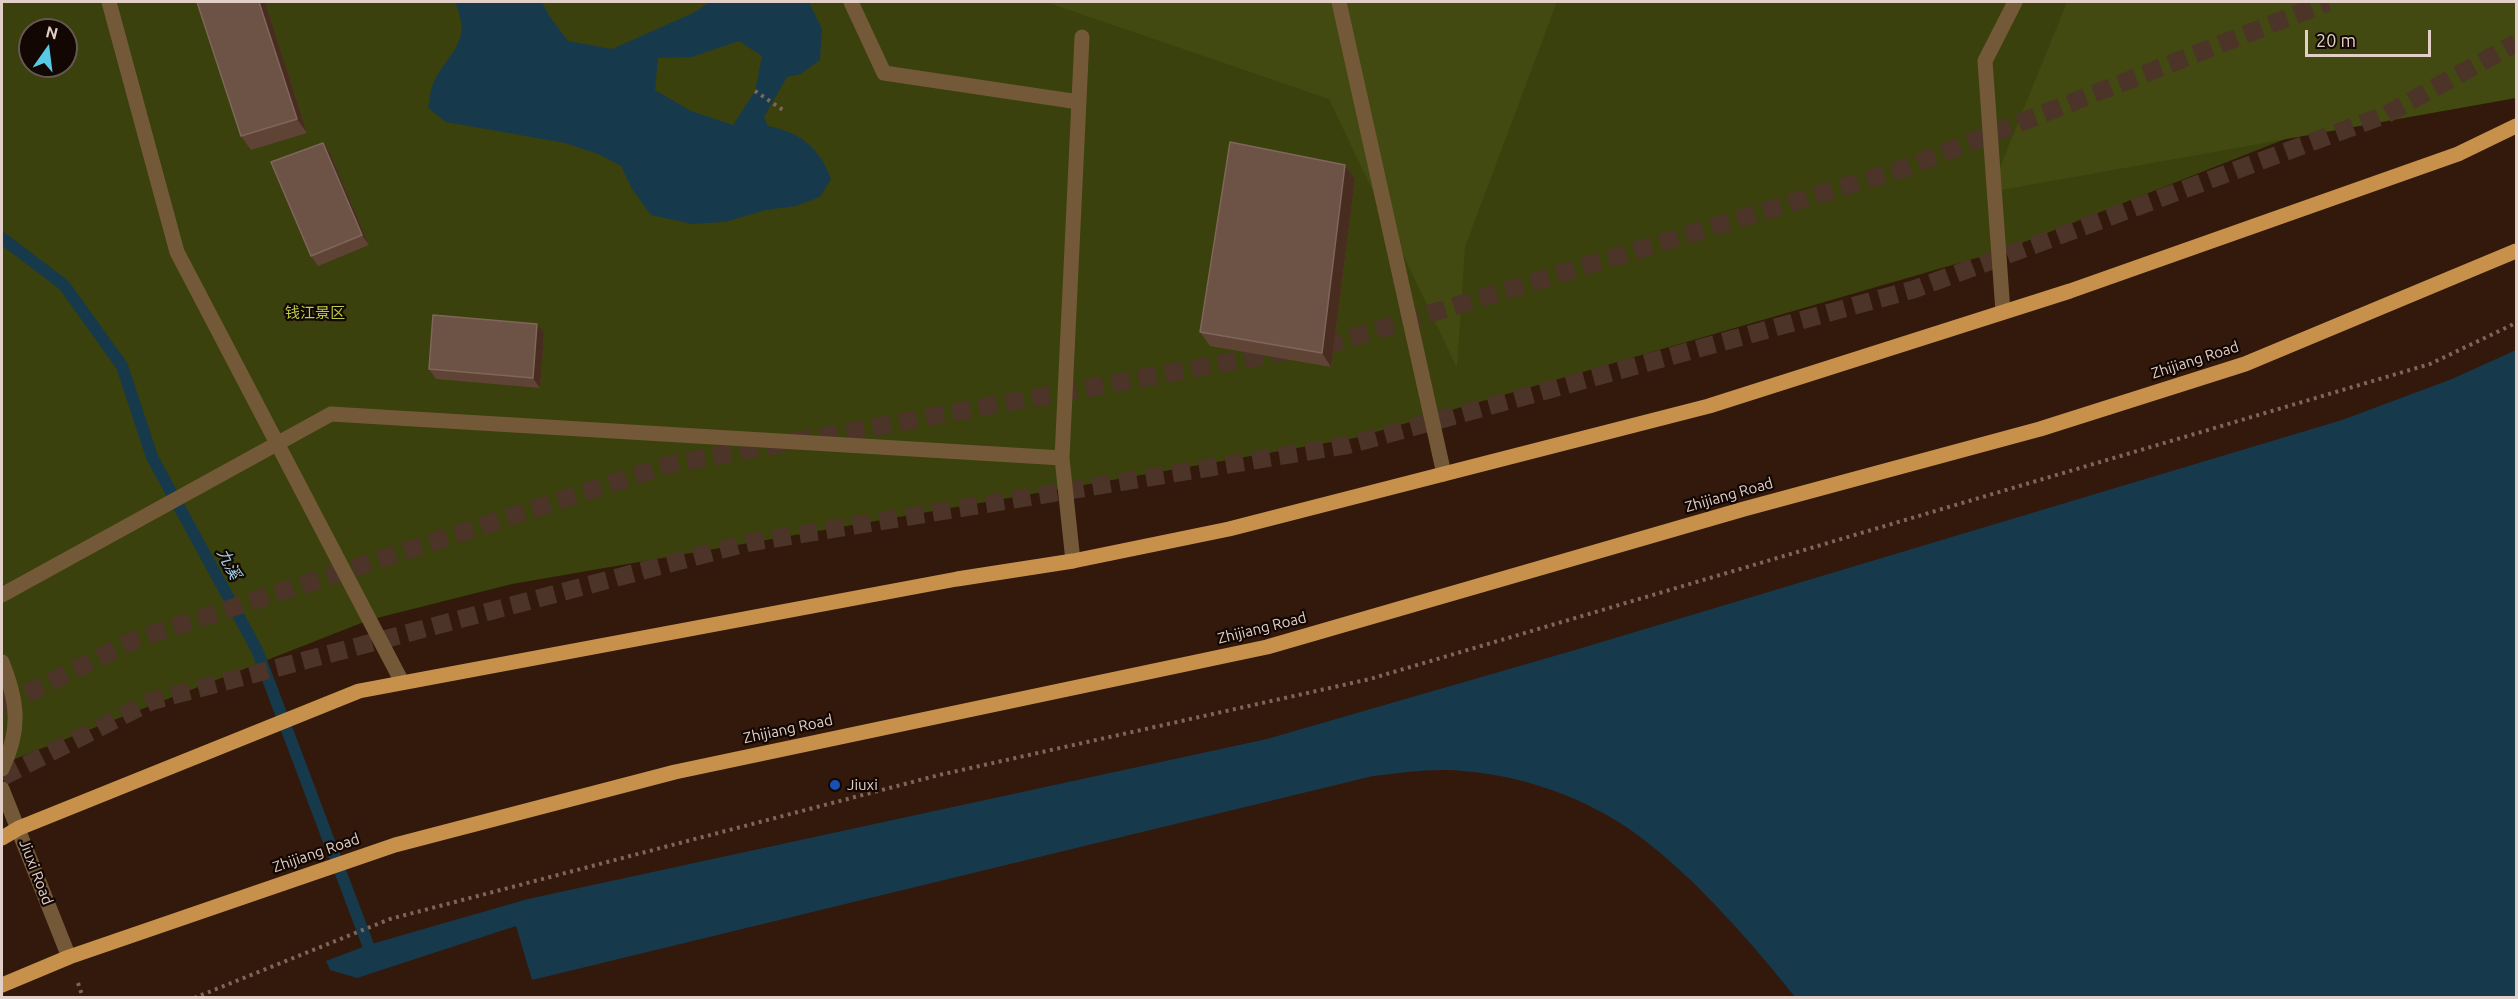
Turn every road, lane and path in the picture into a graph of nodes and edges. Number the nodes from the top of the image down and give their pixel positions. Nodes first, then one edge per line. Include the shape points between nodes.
1 (109, 2) edge
2 (851, 2) edge
3 (1339, 2) edge
4 (2015, 2) edge
5 (1083, 37) dead end
6 (755, 91) dead end
7 (1080, 102) junction
8 (786, 112) dead end
9 (2517, 126) edge
10 (2517, 251) edge
11 (2003, 312) junction
12 (2517, 323) edge
13 (1062, 458) junction
14 (1444, 474) junction
15 (1073, 561) junction
16 (2, 595) edge
17 (2, 662) edge
18 (402, 682) junction
19 (2, 769) edge
20 (2, 789) edge
21 (19, 828) junction
22 (2, 838) edge
23 (69, 957) junction
24 (2, 985) edge
25 (194, 998) edge

1 - 18 street via 177,252
2 - 7 street via 884,73
3 - 14 street
4 - 11 street via 1985,61
5 - 7 street
6 - 8 path
7 - 13 street
9 - 11 main road via 2458,154
10 - 23 main road, Zhijiang Road via 2245,364 2097,411 1267,647 675,772 365,856
11 - 14 main road via 1709,406
12 - 25 path via 2430,364 1381,676 939,775 390,919
13 - 15 street
13 - 16 street via 331,414
14 - 15 main road via 1229,529
15 - 18 main road via 945,581
17 - 19 street via 13,690 16,720 11,751
18 - 21 main road via 359,691
20 - 21 street, Jiuxi Road
21 - 22 main road
21 - 23 street, Jiuxi Road
23 - 24 main road, Zhijiang Road

